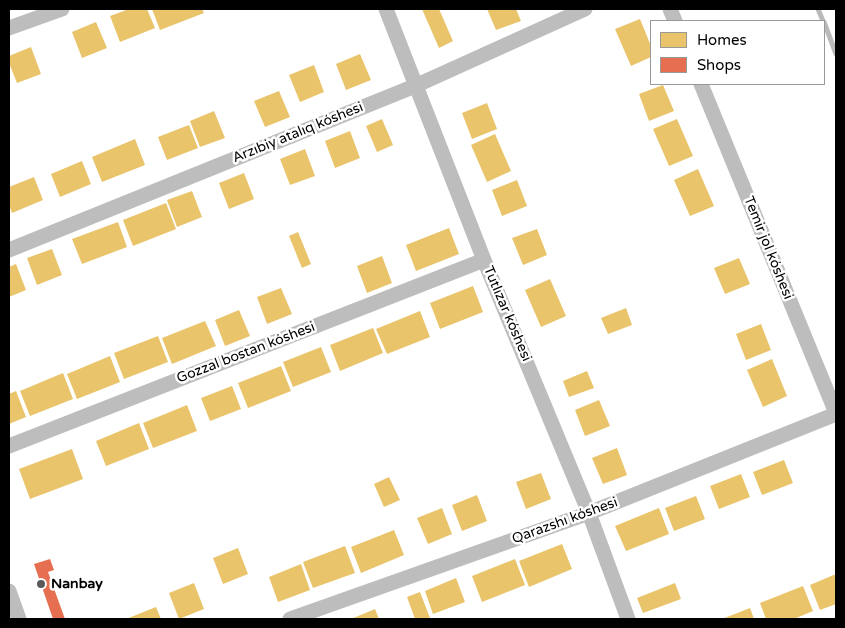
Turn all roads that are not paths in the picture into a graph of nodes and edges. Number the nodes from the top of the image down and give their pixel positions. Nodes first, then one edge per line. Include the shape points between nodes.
1 (62, 9) edge
2 (386, 9) edge
3 (585, 9) edge
4 (9, 28) edge
5 (701, 85) edge
6 (415, 86) junction
7 (9, 250) edge
8 (484, 260) junction
9 (836, 414) edge
10 (9, 446) edge
11 (589, 513) junction
12 (9, 592) edge
13 (19, 619) edge
14 (290, 619) edge
15 (628, 619) edge

1 - 4 street
2 - 6 street, Tutlızar kóshesi
3 - 6 street, Arzıbiy atalıq kóshesi
5 - 9 street, Temir jol kóshesi
6 - 7 street, Arzıbiy atalıq kóshesi
6 - 8 street, Tutlızar kóshesi
8 - 10 street, Gozzal bostan kóshesi
8 - 11 street, Tutlızar kóshesi
9 - 11 street, Qarazshı kóshesi
11 - 14 street, Qarazshı kóshesi
11 - 15 street, Tutlızar kóshesi
12 - 13 street

